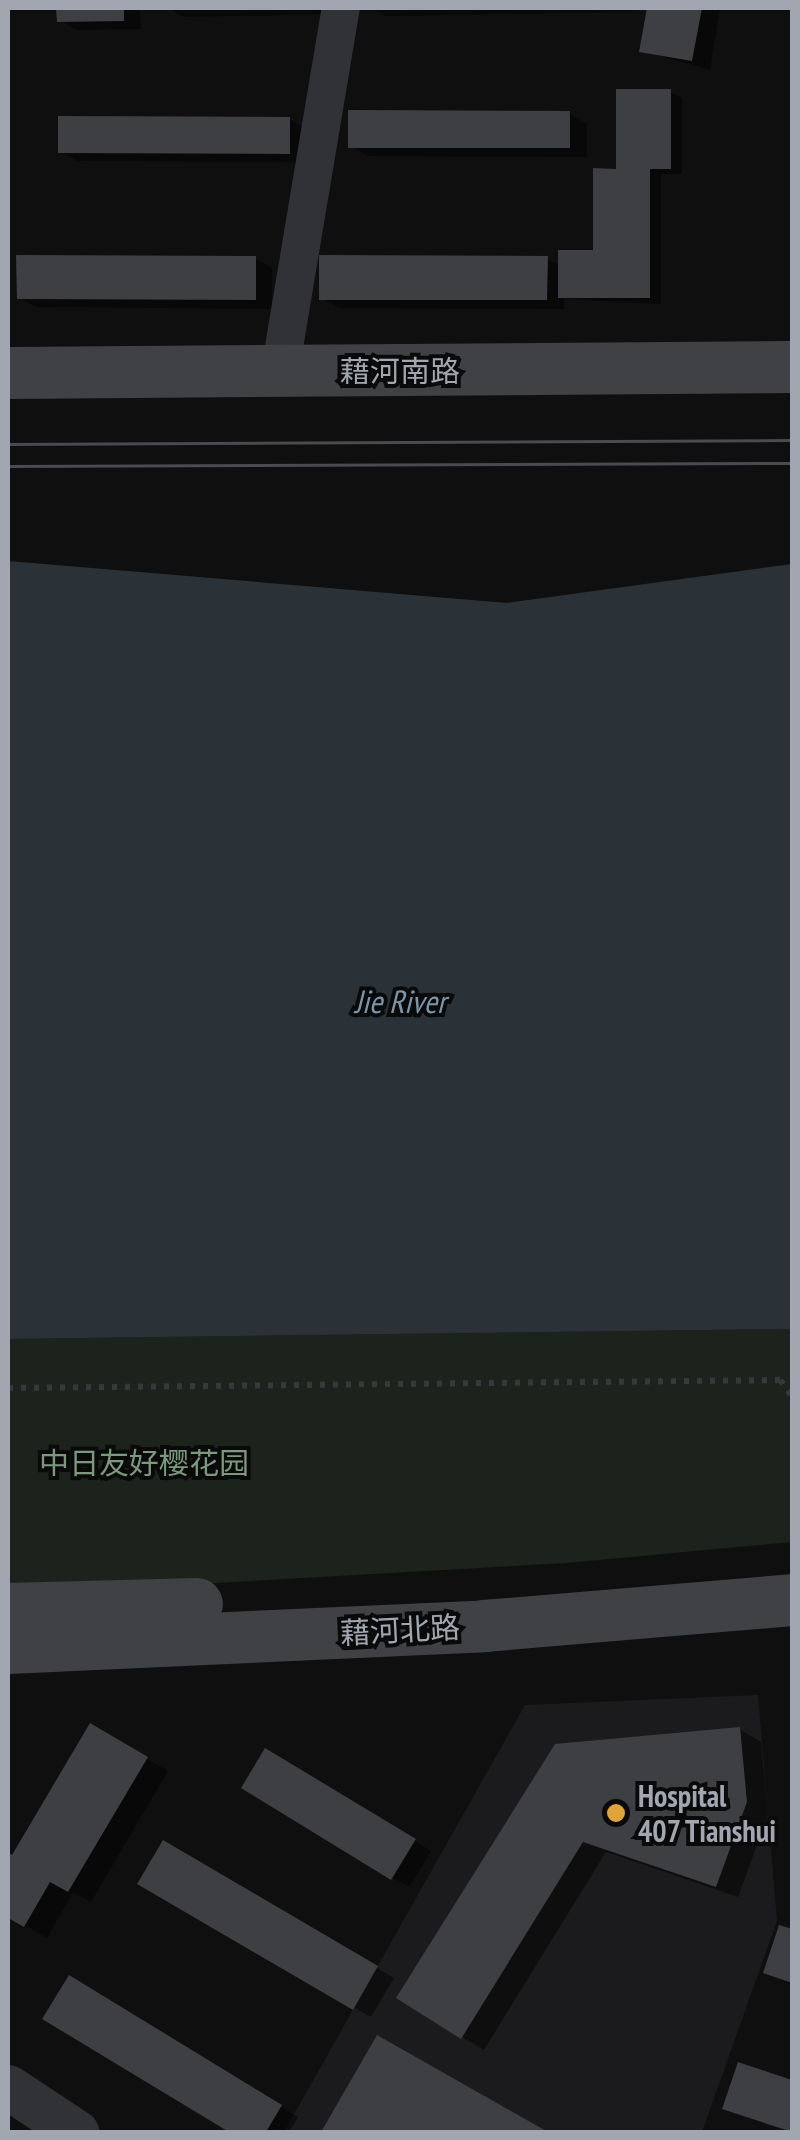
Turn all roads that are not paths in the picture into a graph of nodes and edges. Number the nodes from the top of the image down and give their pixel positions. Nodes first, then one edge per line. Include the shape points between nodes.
1 (342, 8) edge
2 (792, 368) edge
3 (280, 372) junction
4 (8, 373) edge
5 (792, 1566) edge
6 (792, 1600) edge
7 (8, 1609) edge
8 (8, 1648) edge
9 (8, 2087) edge
10 (76, 2132) edge

1 - 3 street
2 - 3 main road, 藉河南路
3 - 4 main road, 藉河南路
5 - 7 main road, 藉河北路 via 468,1596
6 - 8 main road, 藉河北路 via 484,1626
9 - 10 street

